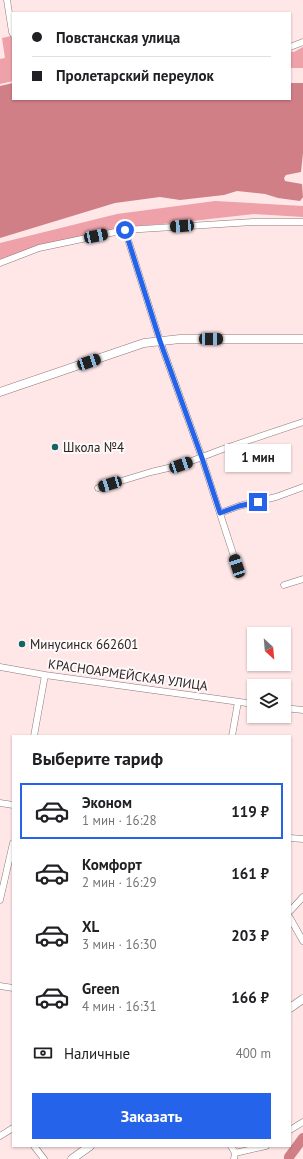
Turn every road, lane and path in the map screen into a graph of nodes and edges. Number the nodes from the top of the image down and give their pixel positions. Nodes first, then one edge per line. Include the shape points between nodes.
1 (7, 0) edge
2 (12, 32) edge
3 (303, 42) edge
4 (291, 47) edge
5 (303, 222) edge
6 (125, 230) junction
7 (0, 263) edge
8 (303, 339) edge
9 (160, 341) junction
10 (0, 392) edge
11 (303, 422) edge
12 (202, 458) junction
13 (303, 487) edge
14 (98, 488) dead end
15 (220, 513) junction
16 (237, 566) dead end
17 (303, 579) edge
18 (284, 585) dead end
19 (0, 667) edge
20 (45, 675) junction
21 (238, 702) junction
22 (247, 703) edge
23 (291, 709) edge
24 (303, 710) edge
25 (34, 735) edge
26 (232, 735) edge
27 (0, 803) edge
28 (12, 805) edge
29 (291, 838) edge
30 (303, 839) edge
31 (12, 847) edge
32 (303, 897) edge
33 (0, 900) edge
34 (291, 910) edge
35 (291, 920) edge
36 (303, 941) edge
37 (0, 986) edge
38 (12, 988) edge
39 (303, 999) edge
40 (291, 1007) edge
41 (303, 1122) edge
42 (12, 1129) edge
43 (291, 1129) edge
44 (0, 1136) edge
45 (35, 1147) edge
46 (89, 1147) edge
47 (263, 1147) edge
48 (235, 1156) edge
49 (44, 1159) edge
50 (72, 1159) edge

1 - 2 street
3 - 4 street
5 - 6 street via 253,222
6 - 7 street via 39,248
6 - 9 street
8 - 9 street
9 - 10 street via 144,343
9 - 12 street
11 - 12 street
12 - 14 street
12 - 15 street
13 - 15 street
15 - 16 street
17 - 18 street
19 - 20 street, КРАСНОАРМЕЙСКАЯ УЛИЦА
20 - 21 street, КРАСНОАРМЕЙСКАЯ УЛИЦА
20 - 25 street
21 - 22 street, КРАСНОАРМЕЙСКАЯ УЛИЦА
21 - 26 street
23 - 24 street
27 - 28 street
29 - 30 street
31 - 33 street
32 - 34 street
35 - 36 street
37 - 38 street
39 - 40 street
41 - 43 street
42 - 44 street
45 - 49 street
46 - 50 street
47 - 48 street

